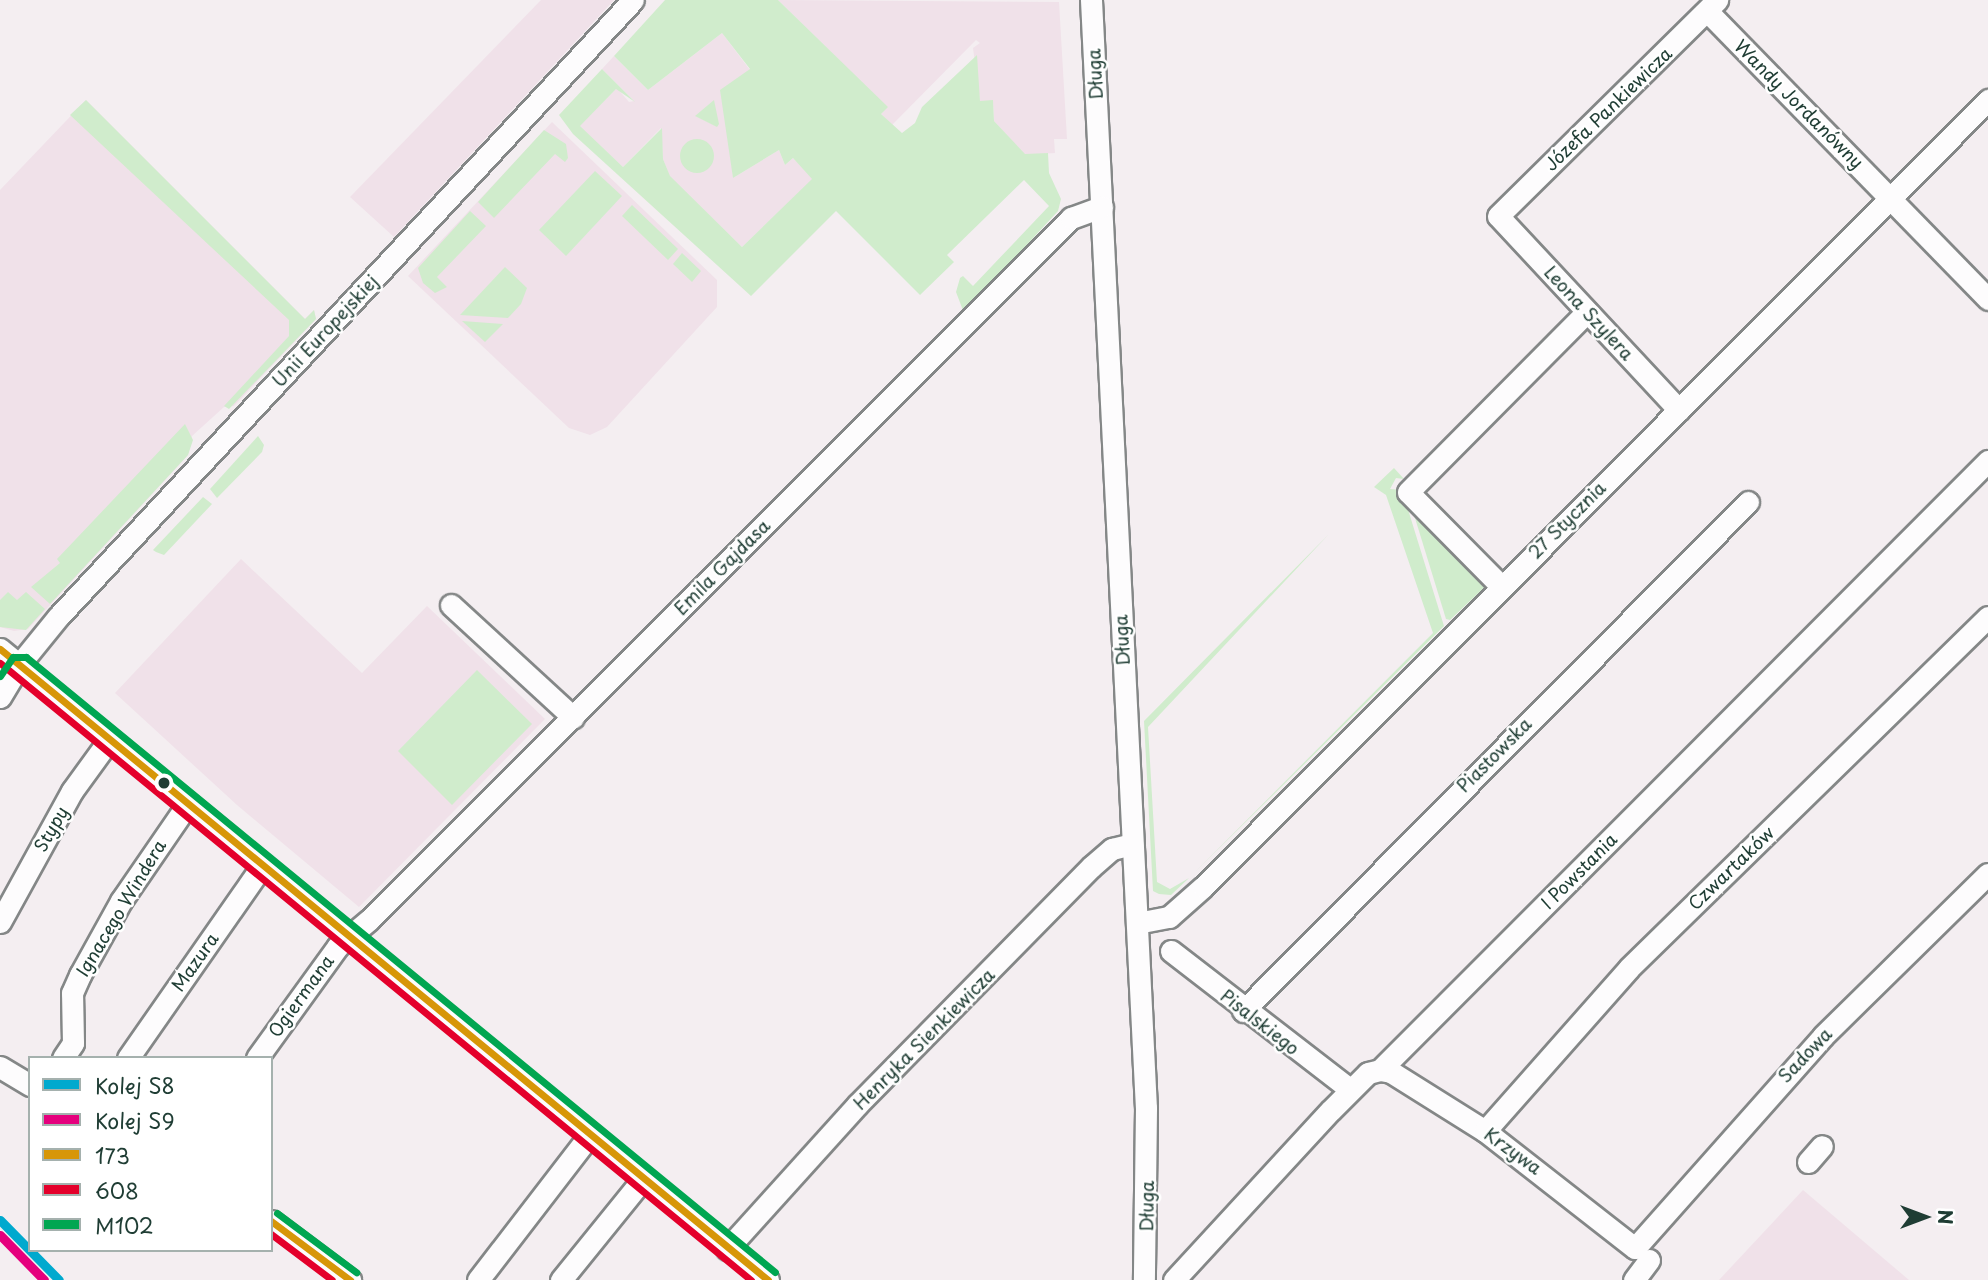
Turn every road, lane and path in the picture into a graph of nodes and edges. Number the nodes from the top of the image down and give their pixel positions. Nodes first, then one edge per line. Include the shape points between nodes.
1 (633, 0) edge
2 (1091, 0) edge
3 (1712, 6) edge
4 (1988, 100) edge
5 (1891, 197) junction
6 (1102, 208) junction
7 (1498, 216) joint
8 (1988, 299) edge
9 (1587, 312) junction
10 (1679, 410) junction
11 (1988, 461) edge
12 (1748, 502) dead end
13 (1502, 586) junction
14 (451, 605) dead end
15 (1988, 617) edge
16 (0, 649) edge
17 (19, 665) junction
18 (0, 697) edge
19 (573, 717) junction
20 (109, 740) junction
21 (187, 805) junction
22 (1132, 845) junction
23 (262, 866) junction
24 (1988, 874) edge
25 (0, 922) edge
26 (1137, 923) junction
27 (350, 938) junction
28 (1171, 951) dead end
29 (1243, 1011) junction
30 (65, 1056) edge
31 (129, 1056) edge
32 (258, 1056) edge
33 (0, 1067) edge
34 (1380, 1070) junction
35 (28, 1084) edge
36 (1351, 1090) junction
37 (1485, 1131) junction
38 (589, 1136) junction
39 (642, 1180) junction
40 (273, 1222) edge
41 (727, 1249) junction
42 (1642, 1254) junction
43 (350, 1280) edge
44 (478, 1280) edge
45 (561, 1280) edge
46 (768, 1280) edge
47 (1144, 1280) edge
48 (1174, 1280) edge
49 (1634, 1280) edge

1 - 17 street, Unii Europejskiej
2 - 6 street, Długa
3 - 5 street, Wandy Jordanówny
3 - 7 street, Józefa Pankiewicza
4 - 5 street, 27 Stycznia
5 - 8 street, Wandy Jordanówny
5 - 10 street, 27 Stycznia
6 - 19 street, Emila Gajdasa via 1071,218
6 - 22 street, Długa
7 - 9 street, Leona Szylera
9 - 10 street, Leona Szylera
9 - 13 street via 1408,492
10 - 13 street, 27 Stycznia
11 - 34 street, I Powstania
12 - 29 street, Piastowska
13 - 26 street, 27 Stycznia via 1175,913
14 - 19 street
15 - 37 street, Czwartaków via 1629,968
16 - 17 street
17 - 18 street, Unii Europejskiej
17 - 20 street
19 - 27 street, Emila Gajdasa
20 - 21 street
20 - 25 street, Stypy via 72,791
21 - 23 street
21 - 30 street, Ignacego Windera via 129,890 80,975 72,993 73,1043
22 - 26 street, Długa
22 - 41 street, Henryka Sienkiewicza via 1112,849 1091,867 857,1105
23 - 27 street
23 - 31 street, Mazura
24 - 42 street, Sadowa via 1823,1036
26 - 47 street, Długa via 1148,1173
27 - 32 street, Ogiermana via 338,946
27 - 38 street
28 - 29 street, Pisalskiego
29 - 36 street, Pisalskiego
33 - 35 street
34 - 36 street, I Powstania via 1368,1073
34 - 37 street, Krzywa via 1391,1072
36 - 48 street, I Powstania
37 - 42 street, Krzywa
38 - 39 street
38 - 44 street
39 - 41 street
39 - 45 street
40 - 43 street
41 - 46 street
42 - 49 street, Sadowa

